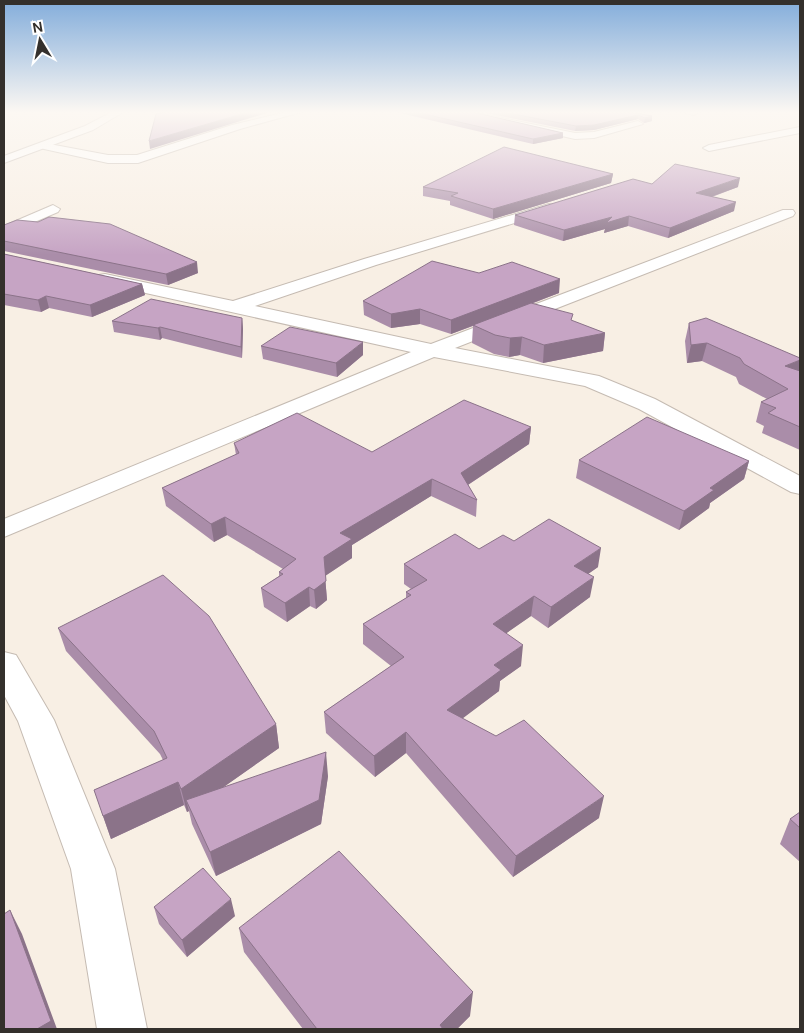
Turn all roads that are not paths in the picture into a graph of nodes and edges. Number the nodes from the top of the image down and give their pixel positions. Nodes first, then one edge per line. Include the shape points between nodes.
1 (568, 202) edge
2 (53, 209) dead end
3 (788, 213) dead end
4 (4, 230) edge
5 (90, 276) edge
6 (236, 306) junction
7 (430, 350) junction
8 (800, 486) edge
9 (4, 529) edge
10 (4, 664) edge
11 (122, 1029) edge

1 - 6 street
2 - 4 street
3 - 7 street
5 - 6 street
6 - 7 street
7 - 8 street via 591,382 647,404
7 - 9 street
10 - 11 street via 36,720 93,869

